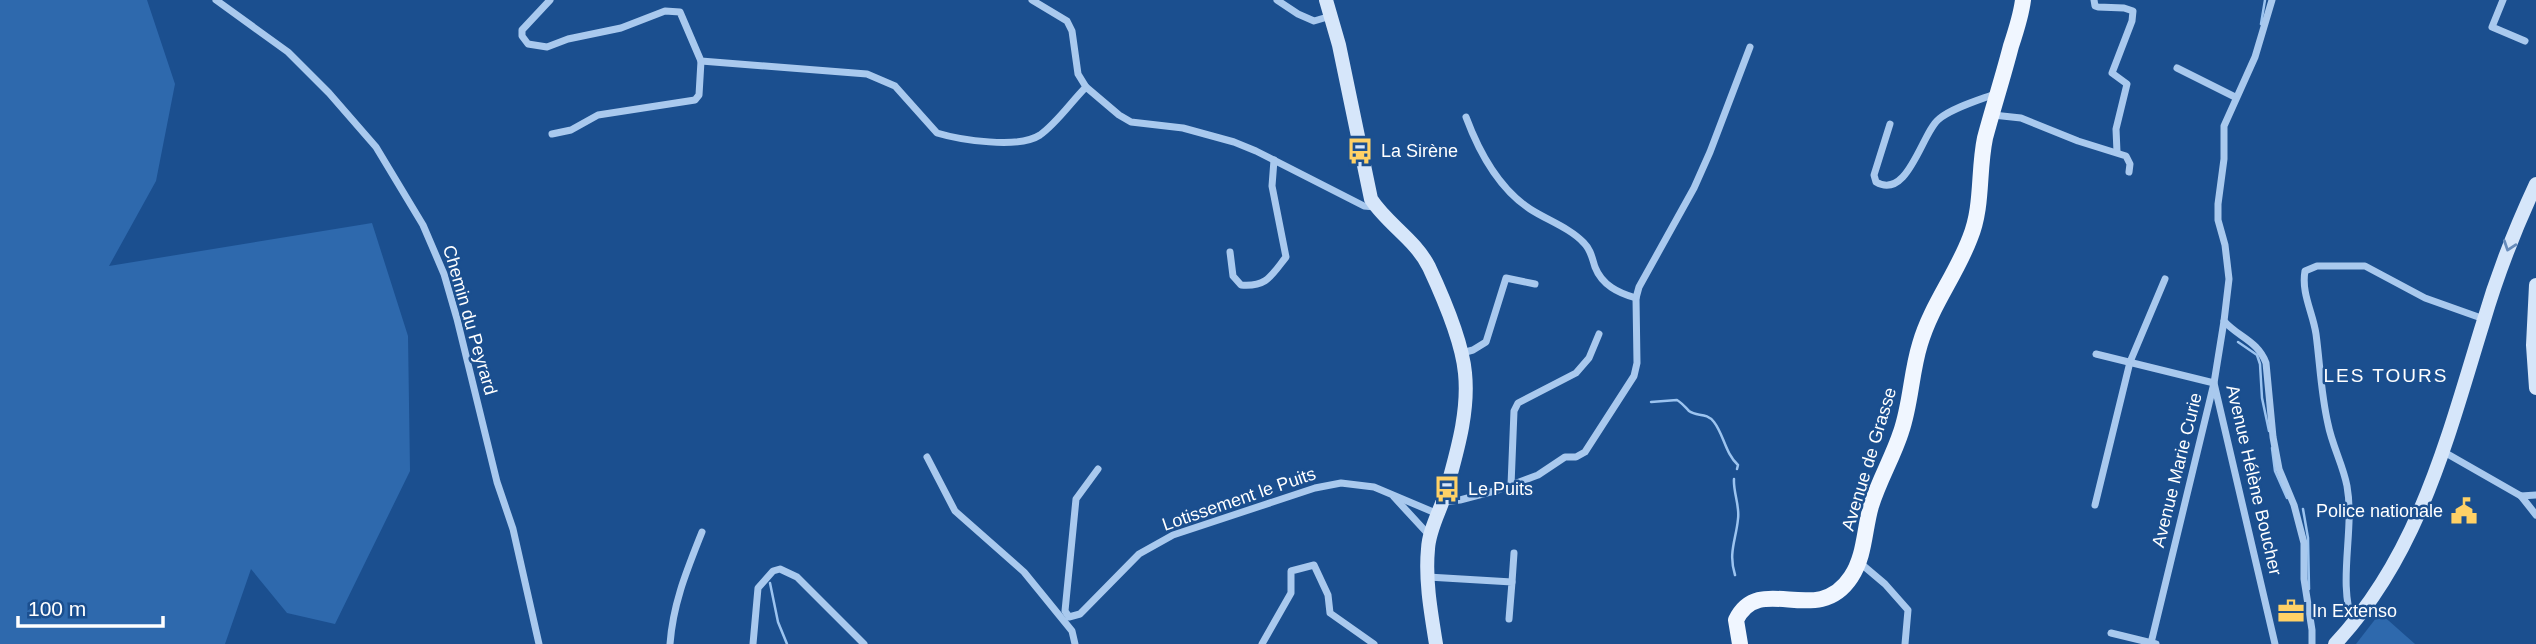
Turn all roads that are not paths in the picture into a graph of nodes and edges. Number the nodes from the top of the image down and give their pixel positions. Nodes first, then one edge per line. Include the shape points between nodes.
1 (216, 0) edge
2 (550, 0) edge
3 (1032, 0) edge
4 (1277, 0) edge
5 (1326, 0) edge
6 (2023, 0) edge
7 (2094, 0) edge
8 (2272, 0) edge
9 (2503, 0) edge
10 (1331, 15) junction
11 (2525, 41) dead end
12 (1749, 47) dead end
13 (701, 61) junction
14 (2177, 68) dead end
15 (1086, 87) junction
16 (1998, 92) junction
17 (2235, 97) junction
18 (1993, 115) junction
19 (1466, 117) dead end
20 (1890, 124) dead end
21 (552, 134) dead end
22 (2118, 152) junction
23 (1274, 160) junction
24 (2129, 172) dead end
25 (2536, 184) edge
26 (1376, 207) junction
27 (1230, 252) dead end
28 (2165, 279) dead end
29 (1535, 284) dead end
30 (2536, 285) edge
31 (1636, 298) junction
32 (2484, 320) junction
33 (2224, 321) junction
34 (1599, 334) dead end
35 (1462, 353) junction
36 (2096, 355) dead end
37 (2130, 362) junction
38 (2214, 383) junction
39 (2536, 388) edge
40 (2444, 452) junction
41 (927, 457) dead end
42 (1098, 469) dead end
43 (1511, 485) junction
44 (1392, 494) junction
45 (2536, 495) edge
46 (2521, 496) junction
47 (2095, 505) dead end
48 (1441, 508) junction
49 (2536, 515) edge
50 (702, 532) dead end
51 (1430, 536) junction
52 (1514, 553) dead end
53 (1859, 562) junction
54 (1428, 577) junction
55 (1512, 582) junction
56 (1509, 619) dead end
57 (2353, 625) junction
58 (2111, 633) dead end
59 (2154, 643) edge
60 (539, 644) edge
61 (670, 644) edge
62 (753, 644) edge
63 (864, 644) edge
64 (1075, 644) edge
65 (1262, 644) edge
66 (1374, 644) edge
67 (1436, 644) edge
68 (1740, 644) edge
69 (1905, 644) edge
70 (2275, 644) edge
71 (2312, 644) edge
72 (2335, 644) edge

1 - 60 street, Chemin du Peyrard via 288,52 329,93 376,146 423,225 457,319
2 - 13 street via 522,30 528,44 547,47 621,29 665,11 680,12
3 - 15 street via 1067,21 1078,74
4 - 10 street via 1314,21
5 - 10 street
6 - 16 main road, Avenue de Grasse
7 - 22 street via 2098,7 2133,11 2112,73 2127,85 2116,129
8 - 17 street, Avenue Hélène Boucher via 2255,57
9 - 11 street via 2492,27
10 - 26 street via 1363,169
12 - 31 street via 1710,152
13 - 15 street via 867,74 895,86 937,133 1003,142 1039,136
13 - 21 street via 695,100 598,115 571,130
14 - 17 street
15 - 23 street via 1131,121 1214,136
16 - 18 main road, Avenue de Grasse
16 - 20 street via 1938,119 1906,174 1882,186 1874,175
17 - 33 street, Avenue Hélène Boucher via 2224,126 2218,204 2229,279
18 - 22 street via 2021,118
18 - 53 main road, Avenue de Grasse via 1971,238 1920,341 1901,435 1877,488
19 - 31 street via 1479,151 1508,190 1585,243 1599,276 1622,294
22 - 24 street via 2126,156
23 - 26 street via 1364,206
23 - 27 street via 1272,186 1286,257 1264,283 1241,285 1233,276
25 -> 32 street via 2513,234
26 - 35 street via 1414,243 1427,264
28 - 37 street
29 - 35 street via 1506,278 1486,342
30 - 39 street
31 - 43 street via 1637,368 1589,448
32 - 40 street
32 - 57 street via 2425,298 2365,265 2317,266 2305,271 2303,283 2316,333 2328,426 2347,486 2346,607
33 - 38 street, Avenue Hélène Boucher
33 - 71 street via 2256,345 2266,363 2279,469 2305,543
34 - 43 street via 1590,358 1576,373 1518,403
35 - 48 street via 1464,415
36 - 37 street, Avenue Marie Curie
37 - 38 street, Avenue Marie Curie
37 - 47 street
38 - 59 street, Avenue Marie Curie
38 - 70 street, Avenue Hélène Boucher
40 - 46 street
40 - 57 street via 2411,532
41 - 64 street via 955,511 1024,572 1072,631
42 - 44 street, Lotissement le Puits via 1076,499 1065,611 1069,617 1080,614 1139,554 1173,535 1328,485 1374,487
43 - 48 street
44 - 48 street, Lotissement le Puits
44 - 51 street
45 - 46 street
46 - 49 street
48 - 51 street
50 - 61 street via 678,594
51 - 54 street
52 - 55 street
53 - 68 main road, Avenue de Grasse via 1835,593 1748,603 1737,620
53 - 69 street via 1908,610
54 - 55 street
54 - 67 street
55 - 56 street
57 - 72 street
58 - 59 street
62 - 63 street via 758,587 780,569 797,577
65 - 66 street via 1291,593 1291,570 1314,565 1328,595 1330,613

